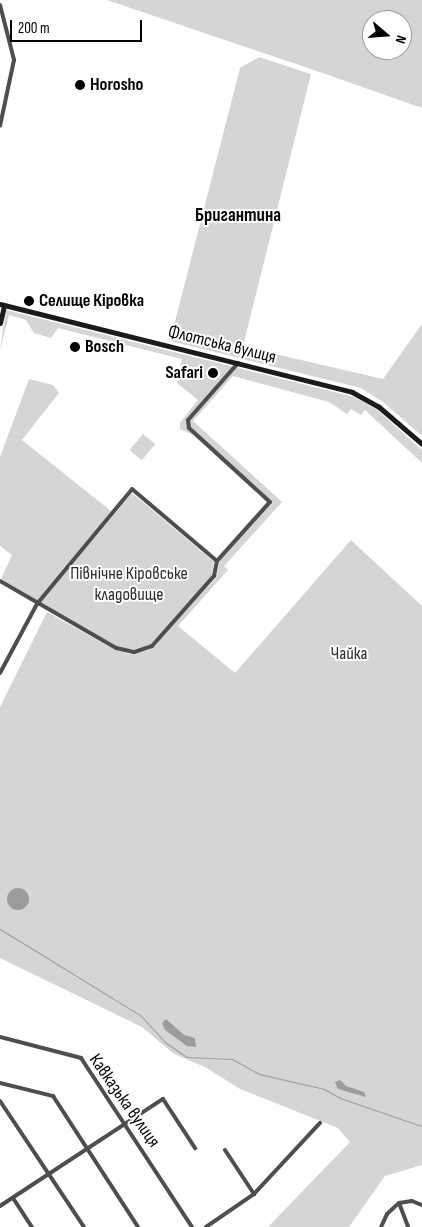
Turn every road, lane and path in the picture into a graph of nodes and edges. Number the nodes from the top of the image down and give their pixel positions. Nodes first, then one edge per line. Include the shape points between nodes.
1 (0, 6) edge
2 (0, 33) edge
3 (7, 35) junction
4 (0, 122) edge
5 (2, 305) edge
6 (0, 323) edge
7 (238, 363) junction
8 (422, 444) edge
9 (217, 561) junction
10 (0, 580) edge
11 (37, 604) junction
12 (0, 673) edge
13 (0, 1037) edge
14 (0, 1083) edge
15 (0, 1101) edge
16 (320, 1123) dead end
17 (124, 1124) junction
18 (195, 1148) dead end
19 (87, 1149) junction
20 (225, 1150) dead end
21 (48, 1174) junction
22 (254, 1194) junction
23 (13, 1198) junction
24 (399, 1203) junction
25 (422, 1205) edge
26 (0, 1206) edge
27 (32, 1227) edge
28 (84, 1227) edge
29 (138, 1227) edge
30 (192, 1227) edge
31 (206, 1227) edge
32 (381, 1227) edge
33 (408, 1227) edge

1 - 3 street
2 - 3 street
3 - 4 street via 14,60
5 - 6 street
5 - 7 street, Флотська вулиця
7 - 8 street, Флотська вулиця via 364,396
7 - 9 street via 188,420 189,428 270,502
9 - 11 street via 214,576 162,636 144,650 130,652 116,648
9 - 11 street via 132,489
10 - 11 street
11 - 12 street
13 - 17 street, Кавказька вулиця via 81,1058
14 - 19 street via 52,1096
15 - 21 street
16 - 22 street
17 - 18 street via 163,1099
17 - 19 street
17 - 30 street, Кавказька вулиця
19 - 21 street
19 - 29 street
20 - 22 street
21 - 23 street
21 - 28 street
22 - 31 street
23 - 26 street
23 - 27 street
24 - 25 street via 412,1201
24 - 32 street via 387,1214
24 - 33 street

